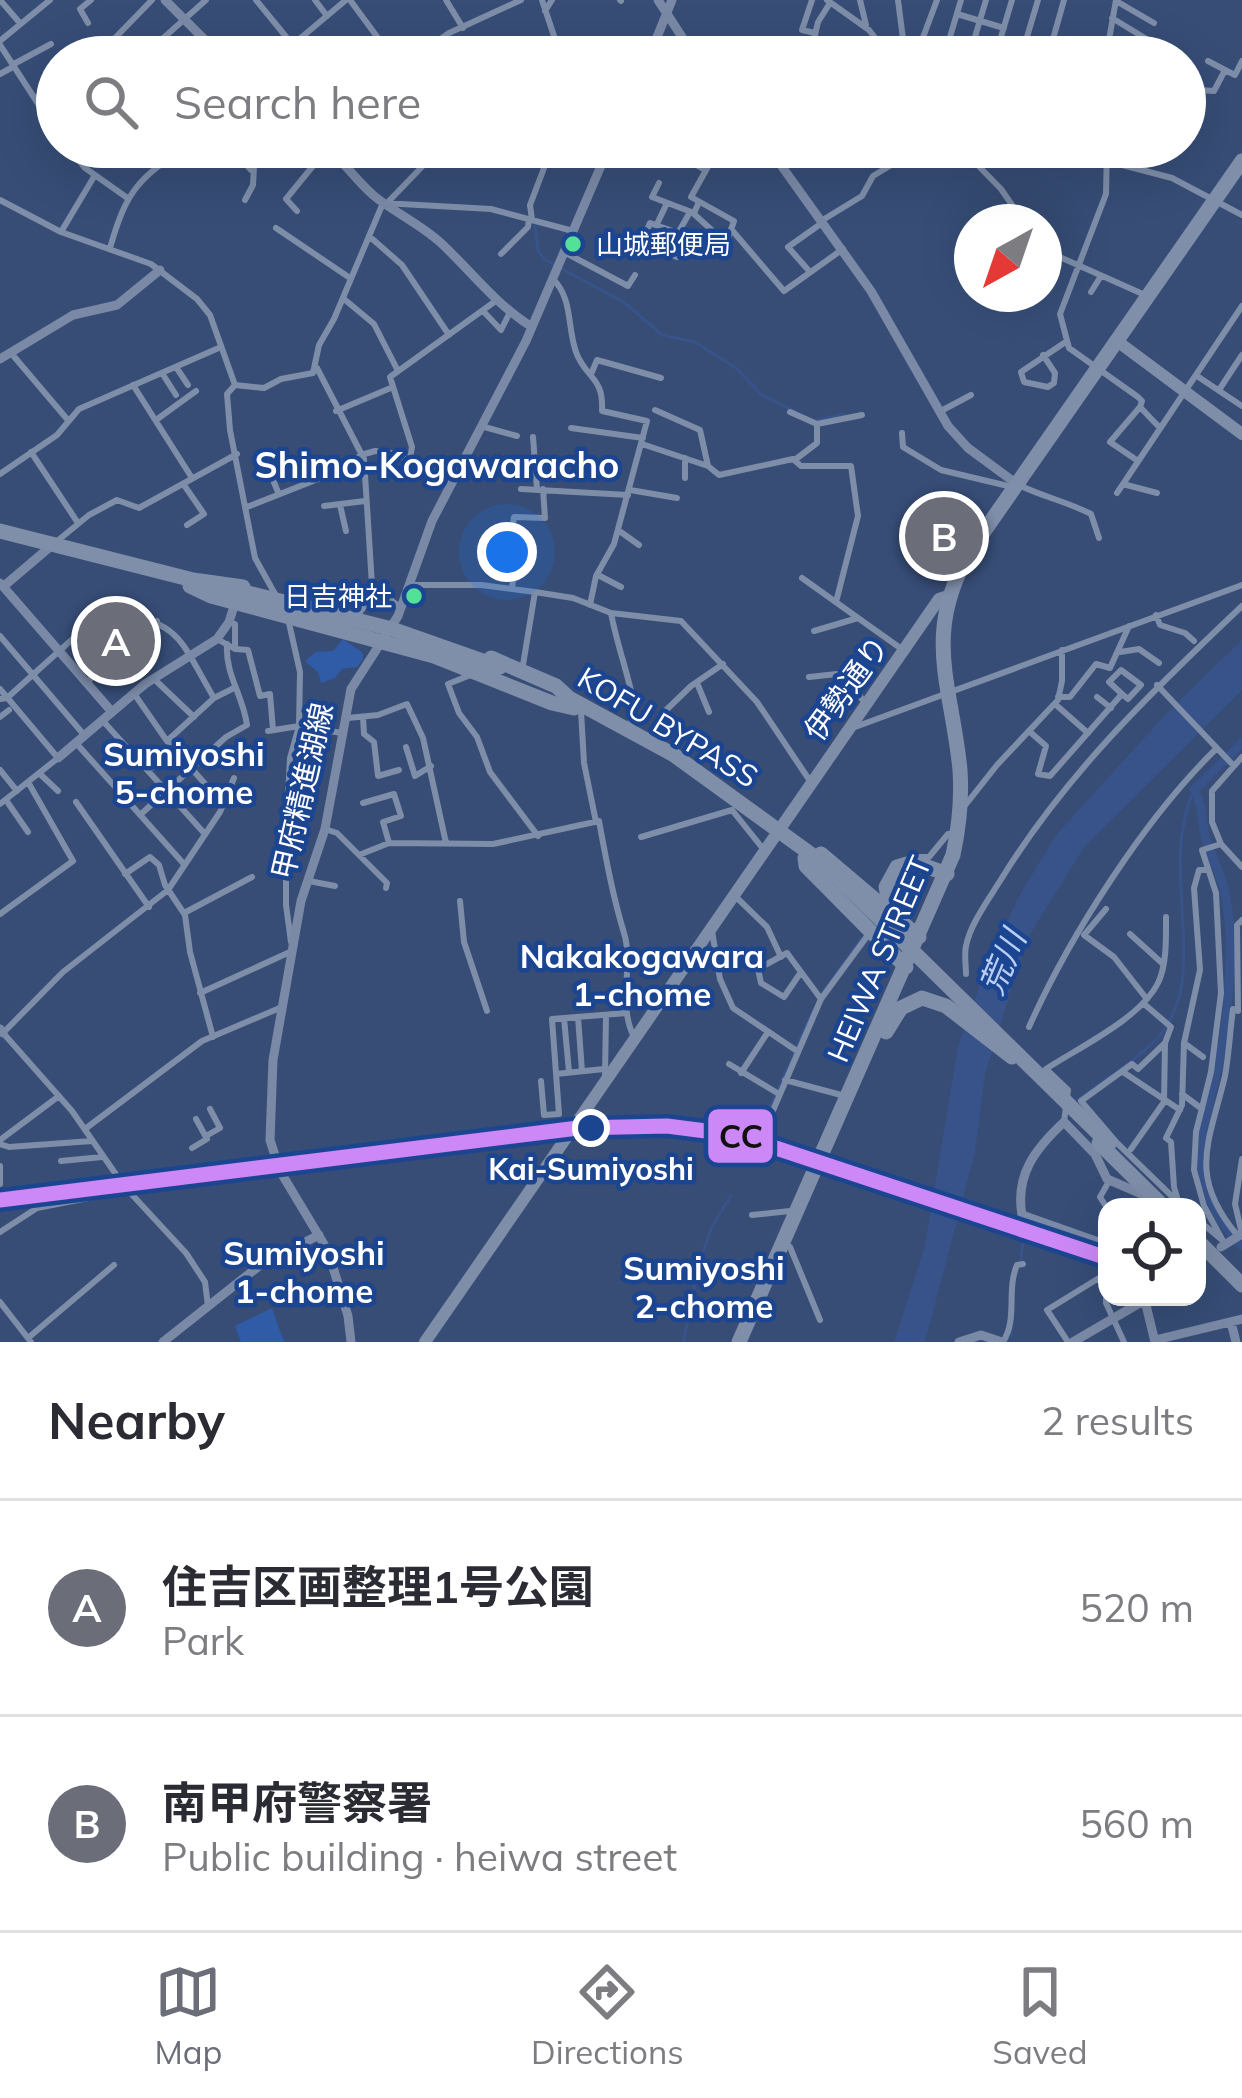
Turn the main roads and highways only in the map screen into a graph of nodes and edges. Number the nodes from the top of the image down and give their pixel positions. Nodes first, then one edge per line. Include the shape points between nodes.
1 (1242, 161) edge
2 (1117, 341) junction
3 (1242, 434) edge
4 (0, 536) edge
5 (191, 583) junction
6 (233, 596) junction
7 (951, 596) junction
8 (575, 705) junction
9 (780, 831) junction
10 (815, 863) junction
11 (947, 874) junction
12 (919, 937) junction
13 (906, 967) junction
14 (957, 991) junction
15 (877, 1033) junction
16 (1019, 1063) junction
17 (1104, 1143) junction
18 (1162, 1198) edge
19 (1162, 1198) edge
20 (1206, 1240) edge
21 (1206, 1249) edge
22 (1242, 1275) edge
23 (1242, 1285) edge
24 (427, 1341) edge
25 (740, 1342) edge

1 - 2 highway, HEIWA STREET
2 - 3 main road
2 - 7 highway, HEIWA STREET via 1012,485
4 - 5 highway, KOFU BYPASS
5 - 6 highway, KOFU BYPASS
5 - 8 highway via 220,581 392,625 522,671
6 - 8 highway
6 - 8 highway, KOFU BYPASS, bridge via 392,629
7 - 9 main road, 伊勢通り via 942,596
7 - 11 highway, HEIWA STREET via 941,650 960,810
8 - 9 highway, KOFU BYPASS
8 - 9 highway, KOFU BYPASS via 632,730
9 - 10 highway, KOFU BYPASS
9 - 12 highway via 793,831
9 - 24 main road, 伊勢通り
10 - 13 highway via 806,866
10 - 14 highway, KOFU BYPASS, bridge
10 - 16 highway, KOFU BYPASS, bridge
11 - 12 highway, HEIWA STREET
11 - 14 highway, bridge via 914,862 897,867 886,887 904,930
12 - 13 highway, HEIWA STREET
13 - 15 highway, HEIWA STREET
14 - 17 highway, KOFU BYPASS, bridge
15 - 16 highway, bridge via 914,1000 934,1000
15 - 25 highway, HEIWA STREET
16 - 17 highway, KOFU BYPASS, bridge
17 - 18 highway, KOFU BYPASS
17 - 19 highway, KOFU BYPASS
20 - 22 highway
21 - 23 highway

